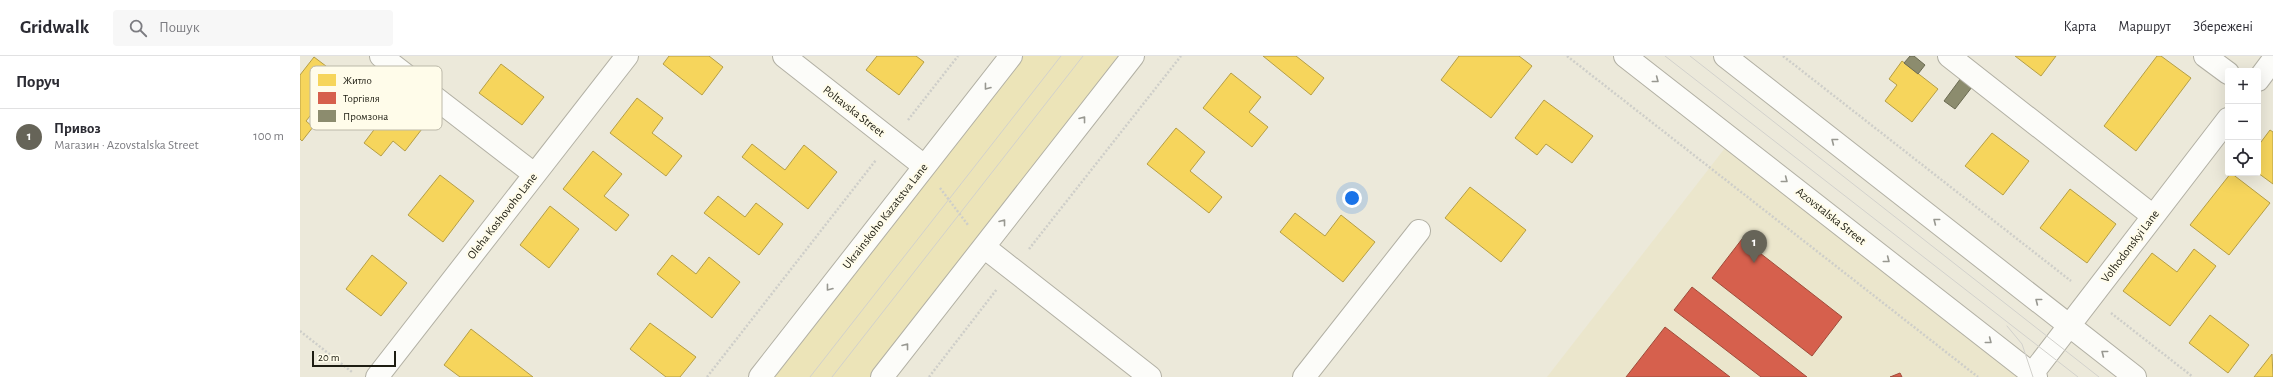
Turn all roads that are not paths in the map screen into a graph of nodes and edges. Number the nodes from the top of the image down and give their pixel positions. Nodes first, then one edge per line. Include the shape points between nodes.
1 (381, 56) edge
2 (626, 56) edge
3 (784, 56) edge
4 (1011, 56) edge
5 (1133, 56) edge
6 (1625, 56) edge
7 (1725, 56) edge
8 (1949, 56) edge
9 (2205, 56) edge
10 (2273, 60) edge
11 (394, 66) edge
12 (2225, 71) edge
13 (2261, 76) edge
14 (442, 103) edge
15 (2225, 123) edge
16 (924, 166) junction
17 (534, 174) junction
18 (2153, 216) junction
19 (1419, 231) dead end
20 (984, 247) junction
21 (2069, 325) junction
22 (2034, 375) edge
23 (377, 377) edge
24 (760, 377) edge
25 (882, 377) edge
26 (1150, 377) edge
27 (1304, 377) edge
28 (2135, 377) edge

1 - 11 street
2 - 17 street, Oleha Koshovoho Lane
3 - 16 street, Poltavska Street
4 -> 16 street, Ukrainskoho Kazatstva Lane
20 -> 5 street
6 -> 22 street, Azovstalska Street
21 -> 7 street
8 - 18 street
9 - 12 street
10 - 13 street
14 - 17 street
15 - 18 street, Volhodonskyi Lane
16 -> 24 street, Ukrainskoho Kazatstva Lane
17 - 23 street, Oleha Koshovoho Lane
18 - 21 street, Volhodonskyi Lane
19 - 27 street
25 -> 20 street
20 - 26 street
21 - 22 street, Volhodonskyi Lane
28 -> 21 street

